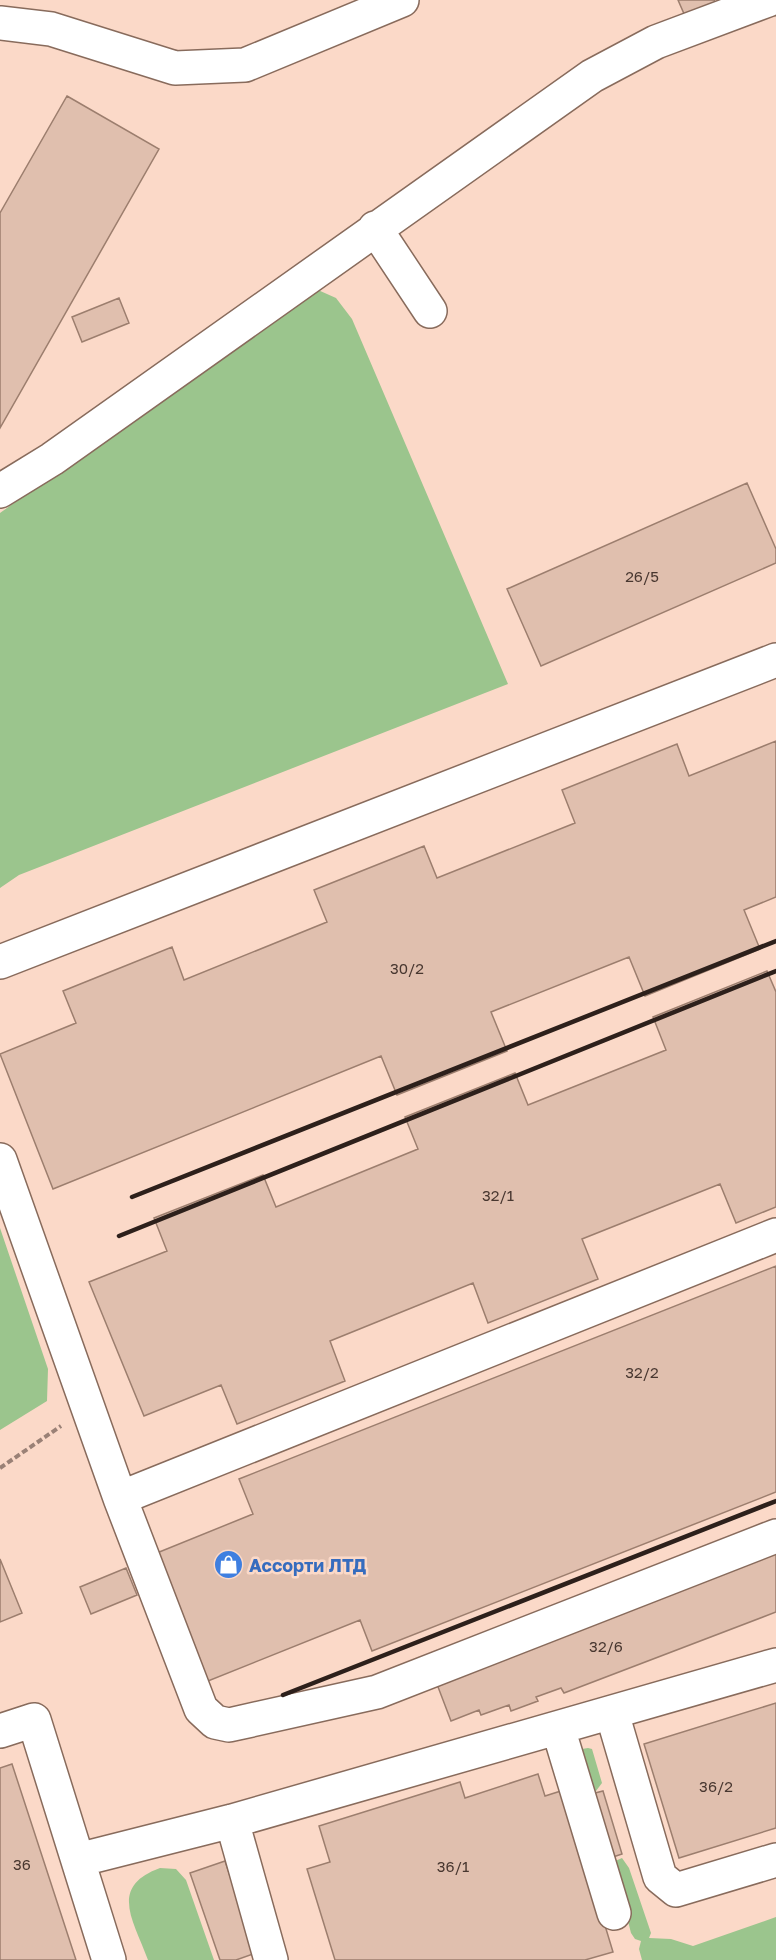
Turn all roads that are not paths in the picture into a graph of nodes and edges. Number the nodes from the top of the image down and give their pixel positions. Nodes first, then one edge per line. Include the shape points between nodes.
1 (402, 0) edge
2 (768, 0) edge
3 (0, 23) edge
4 (375, 228) junction
5 (430, 311) dead end
6 (0, 491) edge
7 (776, 660) edge
8 (0, 962) edge
9 (0, 1160) edge
10 (776, 1235) edge
11 (120, 1498) junction
12 (776, 1536) edge
13 (776, 1665) edge
14 (612, 1713) junction
15 (558, 1728) junction
16 (0, 1731) edge
17 (232, 1821) junction
18 (78, 1860) junction
19 (776, 1860) edge
20 (615, 1913) dead end
21 (109, 1960) edge
22 (271, 1960) edge

1 - 3 lane via 245,65 175,68 51,29
2 - 4 lane via 628,54
4 - 5 lane
4 - 6 lane via 52,459
7 - 8 lane
9 - 11 lane
10 - 11 lane
11 - 12 lane via 201,1709 215,1722 229,1725 377,1692
13 - 14 lane
14 - 15 lane
14 - 19 lane via 660,1877 676,1890
15 - 17 lane
15 - 20 lane
16 - 18 lane via 34,1720
17 - 18 lane
17 - 22 lane
18 - 21 lane

